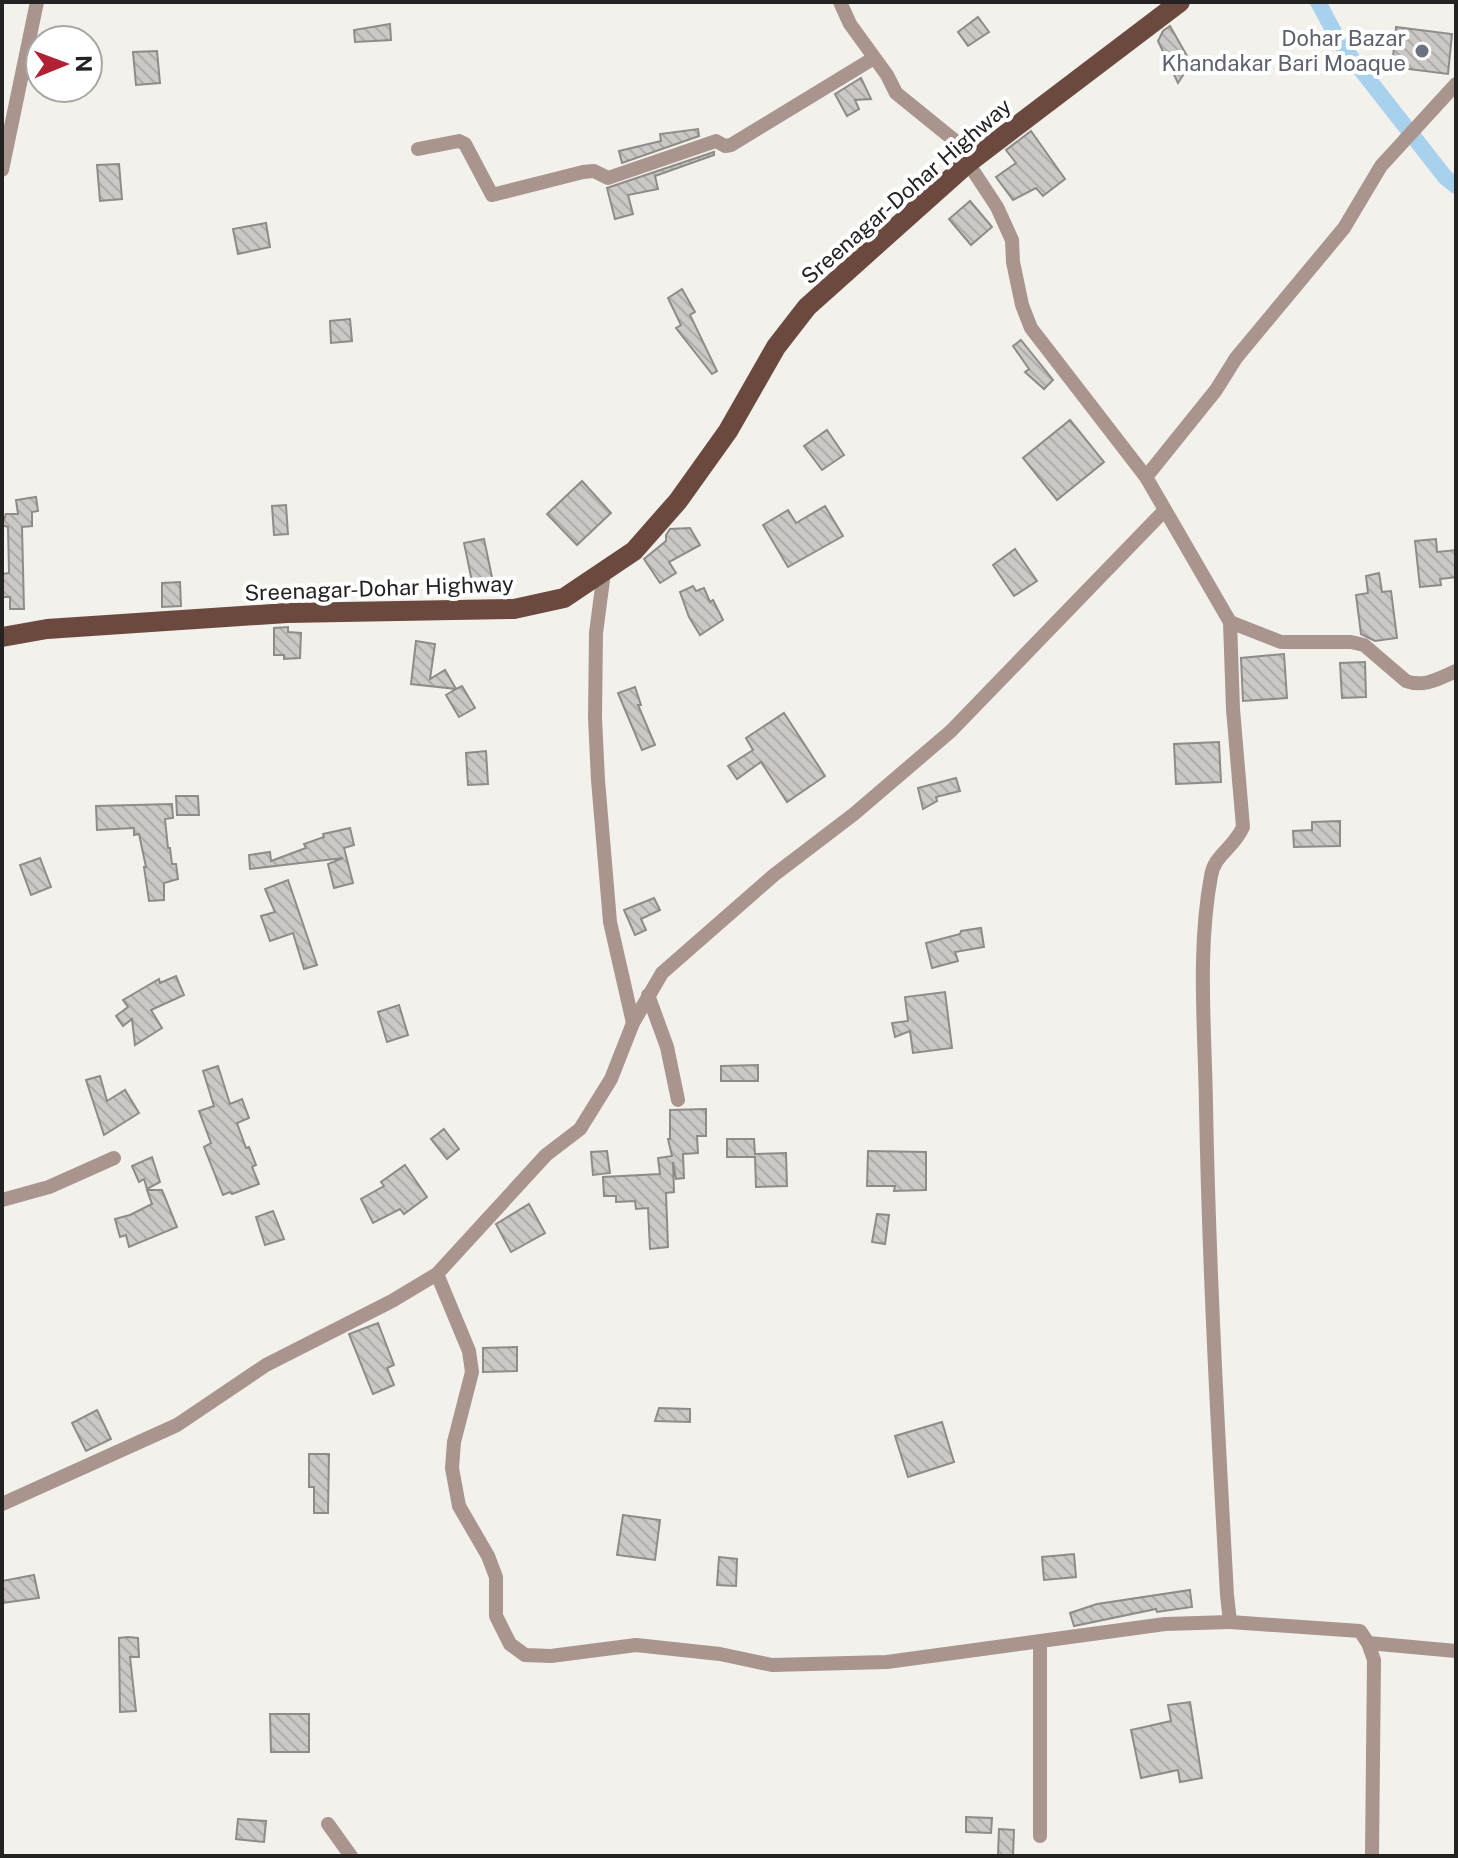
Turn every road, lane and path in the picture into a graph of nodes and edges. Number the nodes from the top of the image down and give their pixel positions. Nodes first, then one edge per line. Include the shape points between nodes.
1 (37, 2) edge
2 (840, 2) edge
3 (1180, 2) edge
4 (874, 58) junction
5 (1456, 84) edge
6 (418, 149) dead end
7 (971, 160) junction
8 (2, 170) edge
9 (1146, 477) junction
10 (1164, 511) junction
11 (604, 572) junction
12 (1230, 622) junction
13 (2, 637) edge
14 (1456, 671) edge
15 (648, 995) junction
16 (633, 1023) junction
17 (678, 1100) dead end
18 (114, 1158) dead end
19 (2, 1200) edge
20 (437, 1274) junction
21 (2, 1504) edge
22 (1230, 1622) junction
23 (1040, 1643) junction
24 (1368, 1643) junction
25 (1456, 1651) edge
26 (328, 1824) dead end
27 (1040, 1836) dead end
28 (351, 1856) edge
29 (1372, 1856) edge

1 - 8 street
2 - 4 street
3 - 7 main road, Sreenagar-Dohar Highway
4 - 6 street via 731,145 716,141 608,178 583,172 492,195 465,144
4 - 7 street via 896,93
5 - 9 street via 1381,166 1344,228
7 - 9 street via 1012,240 1031,328
7 - 11 main road, Sreenagar-Dohar Highway via 807,307 678,501 634,551
9 - 10 street
10 - 12 street
10 - 15 street via 951,731 752,894 662,973
11 - 13 main road, Sreenagar-Dohar Highway via 564,598 514,609 287,613 47,629
11 - 16 street via 596,633 598,780 610,922
12 - 14 street via 1281,642 1364,645 1414,684
12 - 22 street via 1243,827 1211,872 1204,945 1209,1274
15 - 16 street
15 - 17 street
16 - 20 street via 611,1079 580,1129 546,1155
18 - 19 street via 49,1187
20 - 21 street via 266,1365 177,1425
20 - 23 street via 469,1351 472,1372 454,1442 452,1468 459,1506 496,1577 496,1616 510,1644 525,1655 636,1645 772,1665 887,1662
22 - 23 street via 1165,1624
22 - 24 street via 1360,1631
23 - 27 street
24 - 25 street
24 - 29 street via 1374,1660
26 - 28 street

